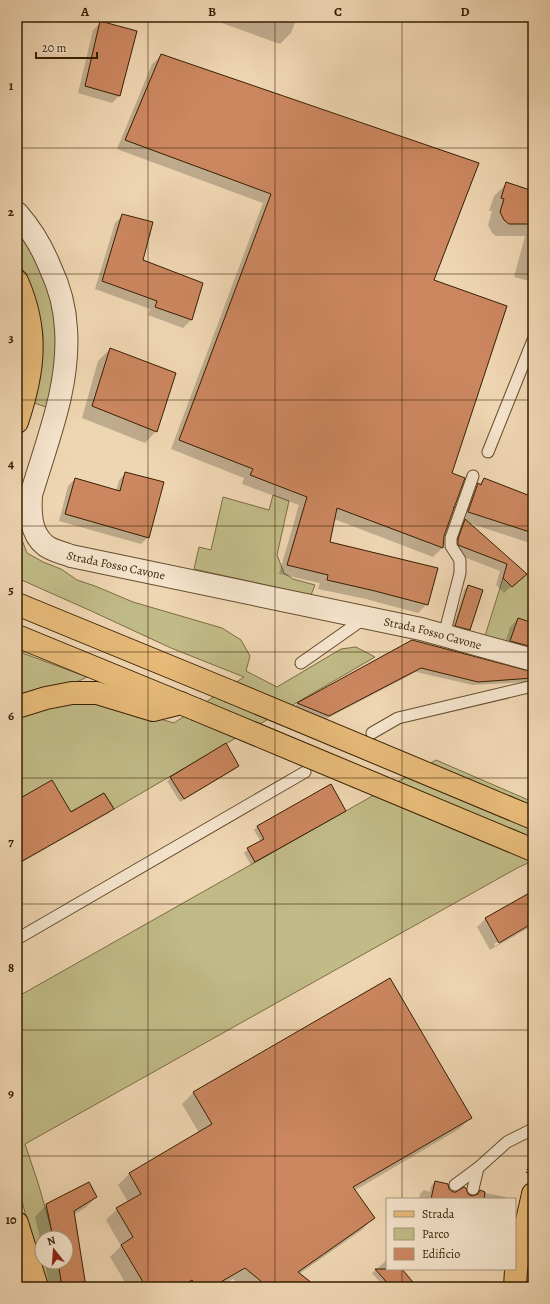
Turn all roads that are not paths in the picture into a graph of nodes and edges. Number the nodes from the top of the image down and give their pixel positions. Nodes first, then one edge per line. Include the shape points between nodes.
1 (17, 212) edge
2 (17, 281) edge
3 (533, 340) edge
4 (17, 422) edge
5 (488, 452) dead end
6 (473, 476) dead end
7 (17, 604) edge
8 (365, 618) junction
9 (444, 635) junction
10 (17, 636) edge
11 (533, 660) edge
12 (301, 663) dead end
13 (533, 686) edge
14 (188, 706) junction
15 (17, 707) edge
16 (372, 733) dead end
17 (305, 772) dead end
18 (533, 818) edge
19 (533, 850) edge
20 (17, 939) edge
21 (533, 1130) edge
22 (478, 1168) junction
23 (455, 1185) dead end
24 (474, 1189) dead end
25 (533, 1194) edge
26 (17, 1222) edge
27 (516, 1269) edge
28 (17, 1278) edge
29 (20, 1287) edge
30 (37, 1287) edge

1 - 8 street, Strada Fosso Cavone via 29,227 56,281 66,328 67,347 59,403 30,508 31,522 37,536 46,546 71,556
2 - 4 main road via 30,321 32,351 29,379
3 - 5 lane
6 - 9 lane via 450,538 451,546 460,560 460,573
7 - 18 main road, bridge
8 - 9 street, Strada Fosso Cavone
8 - 12 lane
9 - 11 street, Strada Fosso Cavone
10 - 14 main road
13 - 16 lane via 398,718
14 - 15 main road via 153,710 97,693 72,693
14 - 19 main road, bridge
17 - 20 lane
21 - 22 lane via 507,1142
22 - 23 lane
22 - 24 lane
25 - 27 main road
26 - 30 main road
28 - 29 main road

